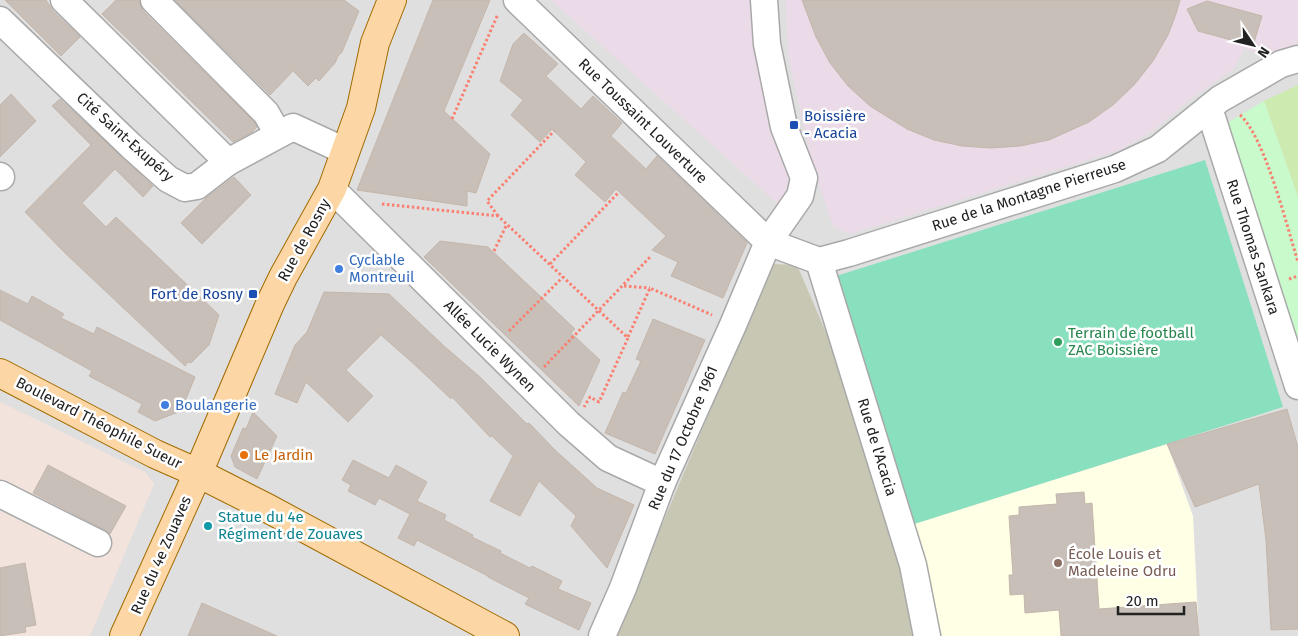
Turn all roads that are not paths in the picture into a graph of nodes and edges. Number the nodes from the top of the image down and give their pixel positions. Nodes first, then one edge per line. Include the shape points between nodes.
1 (64, 0) edge
2 (154, 0) edge
3 (392, 0) edge
4 (764, 0) edge
5 (509, 4) edge
6 (0, 20) edge
7 (1298, 59) edge
8 (1214, 104) junction
9 (278, 134) junction
10 (346, 151) junction
11 (228, 162) junction
12 (332, 189) junction
13 (768, 242) junction
14 (818, 261) junction
15 (0, 373) edge
16 (1298, 386) edge
17 (198, 473) junction
18 (662, 483) junction
19 (0, 494) edge
20 (98, 543) dead end
21 (474, 628) edge
22 (124, 636) edge
23 (506, 636) edge
24 (602, 636) edge
25 (928, 636) edge

1 - 11 street
2 - 9 street via 266,113
3 - 10 main road, Rue de Rosny via 375,43 361,108
4 - 13 street via 767,44 784,127 804,178 800,196
5 - 13 street, Rue Toussaint Louverture
6 - 11 street, Cité Saint-Exupéry via 168,179 185,188 197,186
7 - 8 street, Rue de la Montagne Pierreuse via 1281,64
8 - 14 street, Rue de la Montagne Pierreuse via 1158,149 1115,169
8 - 16 street, Rue Thomas Sankara
9 - 10 street, Cité Saint-Exupéry via 293,127
9 - 11 street, Cité Saint-Exupéry
10 - 12 main road, Rue de Rosny
12 - 17 main road, Rue de Rosny via 283,277
12 - 18 street, Allée Lucie Wynen via 568,424 608,458
13 - 14 street
13 - 18 street, Rue du 17 Octobre 1961
14 - 25 street, Rue de l'Acacia via 913,565
15 - 17 main road, Boulevard Théophile Sueur
17 - 21 main road, Boulevard Théophile Sueur via 269,508
17 - 22 main road, Rue du 4e Zouaves
18 - 24 street, Rue du 17 Octobre 1961
19 - 20 street
21 - 23 main road, Boulevard Théophile Sueur

